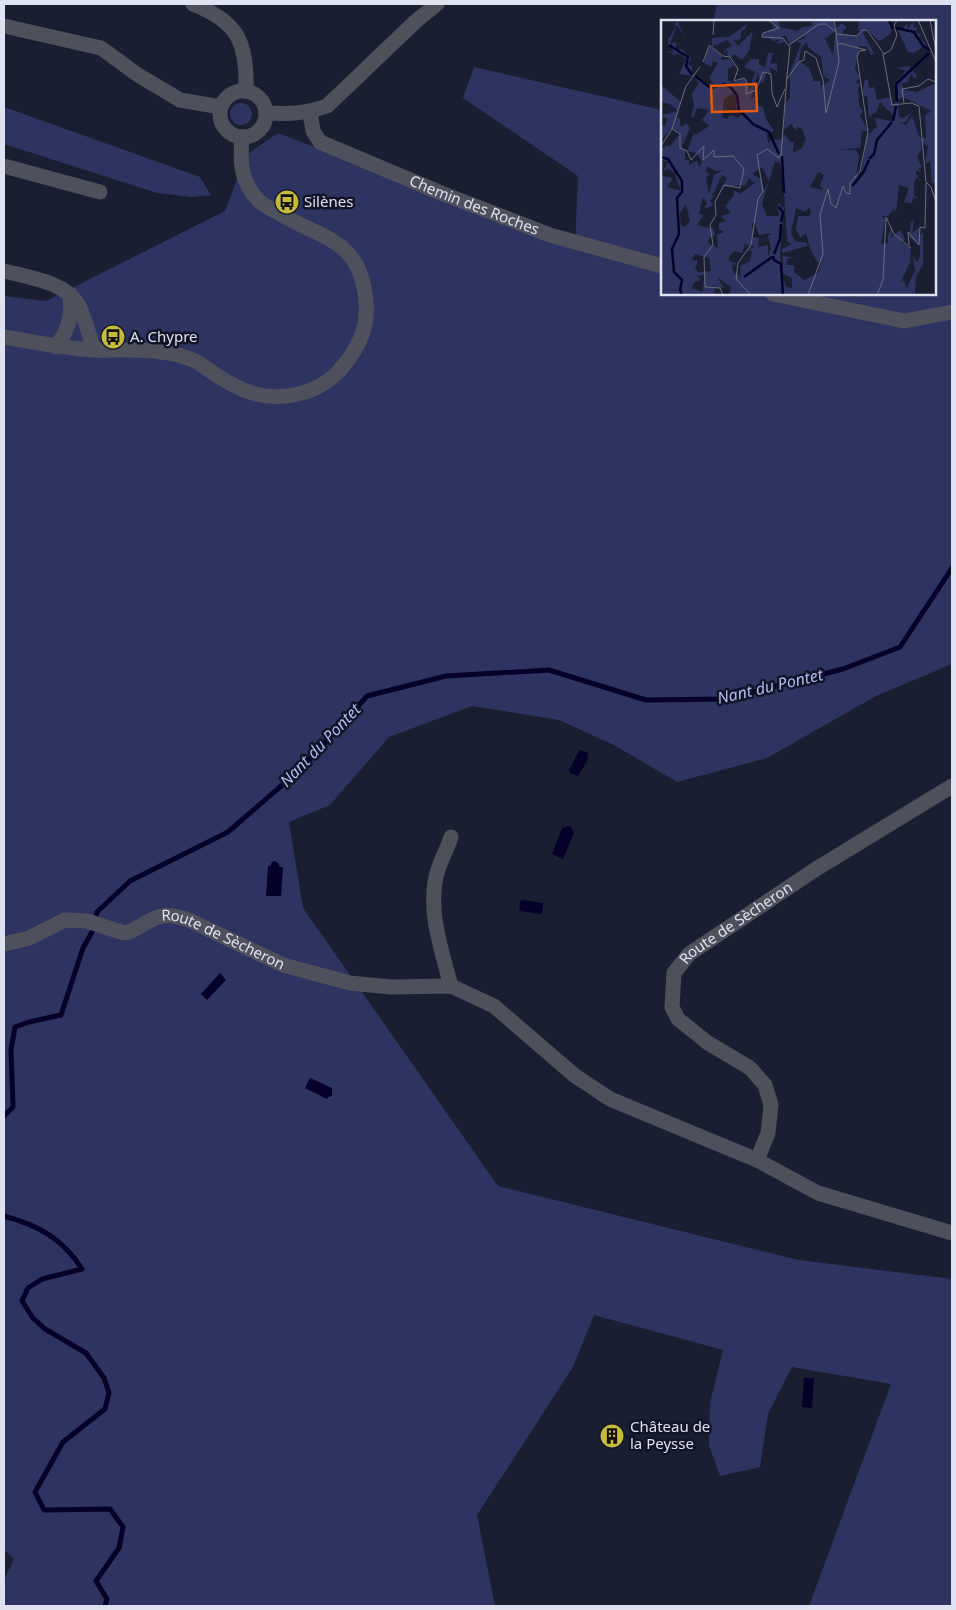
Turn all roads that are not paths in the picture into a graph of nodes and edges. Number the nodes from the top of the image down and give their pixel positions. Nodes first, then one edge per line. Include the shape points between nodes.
1 (193, 4) edge
2 (437, 4) edge
3 (4, 26) edge
4 (246, 91) junction
5 (221, 108) junction
6 (310, 112) junction
7 (266, 114) junction
8 (242, 137) junction
9 (4, 166) edge
10 (100, 192) dead end
11 (661, 266) edge
12 (4, 271) edge
13 (70, 294) junction
14 (778, 295) edge
15 (952, 312) edge
16 (4, 337) edge
17 (56, 347) junction
18 (94, 350) junction
19 (952, 786) edge
20 (451, 837) dead end
21 (4, 944) edge
22 (451, 986) junction
23 (758, 1160) junction
24 (952, 1233) edge

1 - 4 street via 213,12 233,28 239,38 245,65
2 - 6 street via 327,106
3 - 5 street via 101,48 180,100
4 - 5 street via 228,96
4 - 7 street via 253,92 262,101
5 - 8 street via 224,127
6 - 7 street
6 - 11 street, Chemin des Roches via 313,131 320,142 550,235
7 - 8 street via 262,128
8 - 18 street via 241,166 244,178 257,198 270,209 343,247 360,269 367,304 365,324 348,361 320,386 296,394 271,397 236,388 198,362 177,355 160,351
9 - 10 street
12 - 13 street via 48,283
13 - 17 street via 71,321
13 - 18 street via 80,307
14 - 15 street via 904,321
16 - 17 street
17 - 18 street
19 - 23 street, Route de Sècheron via 816,869 690,954 674,973 672,1008 678,1019 708,1043 750,1068 764,1085 771,1105 768,1133
20 - 22 street via 436,876 434,901 436,927
21 - 22 street, Route de Sècheron via 29,938 65,920 87,921 129,933 166,914 191,921 283,965 350,984
22 - 23 street, Route de Sècheron via 494,1006 574,1075 610,1099
23 - 24 street, Route de Sècheron via 818,1193

